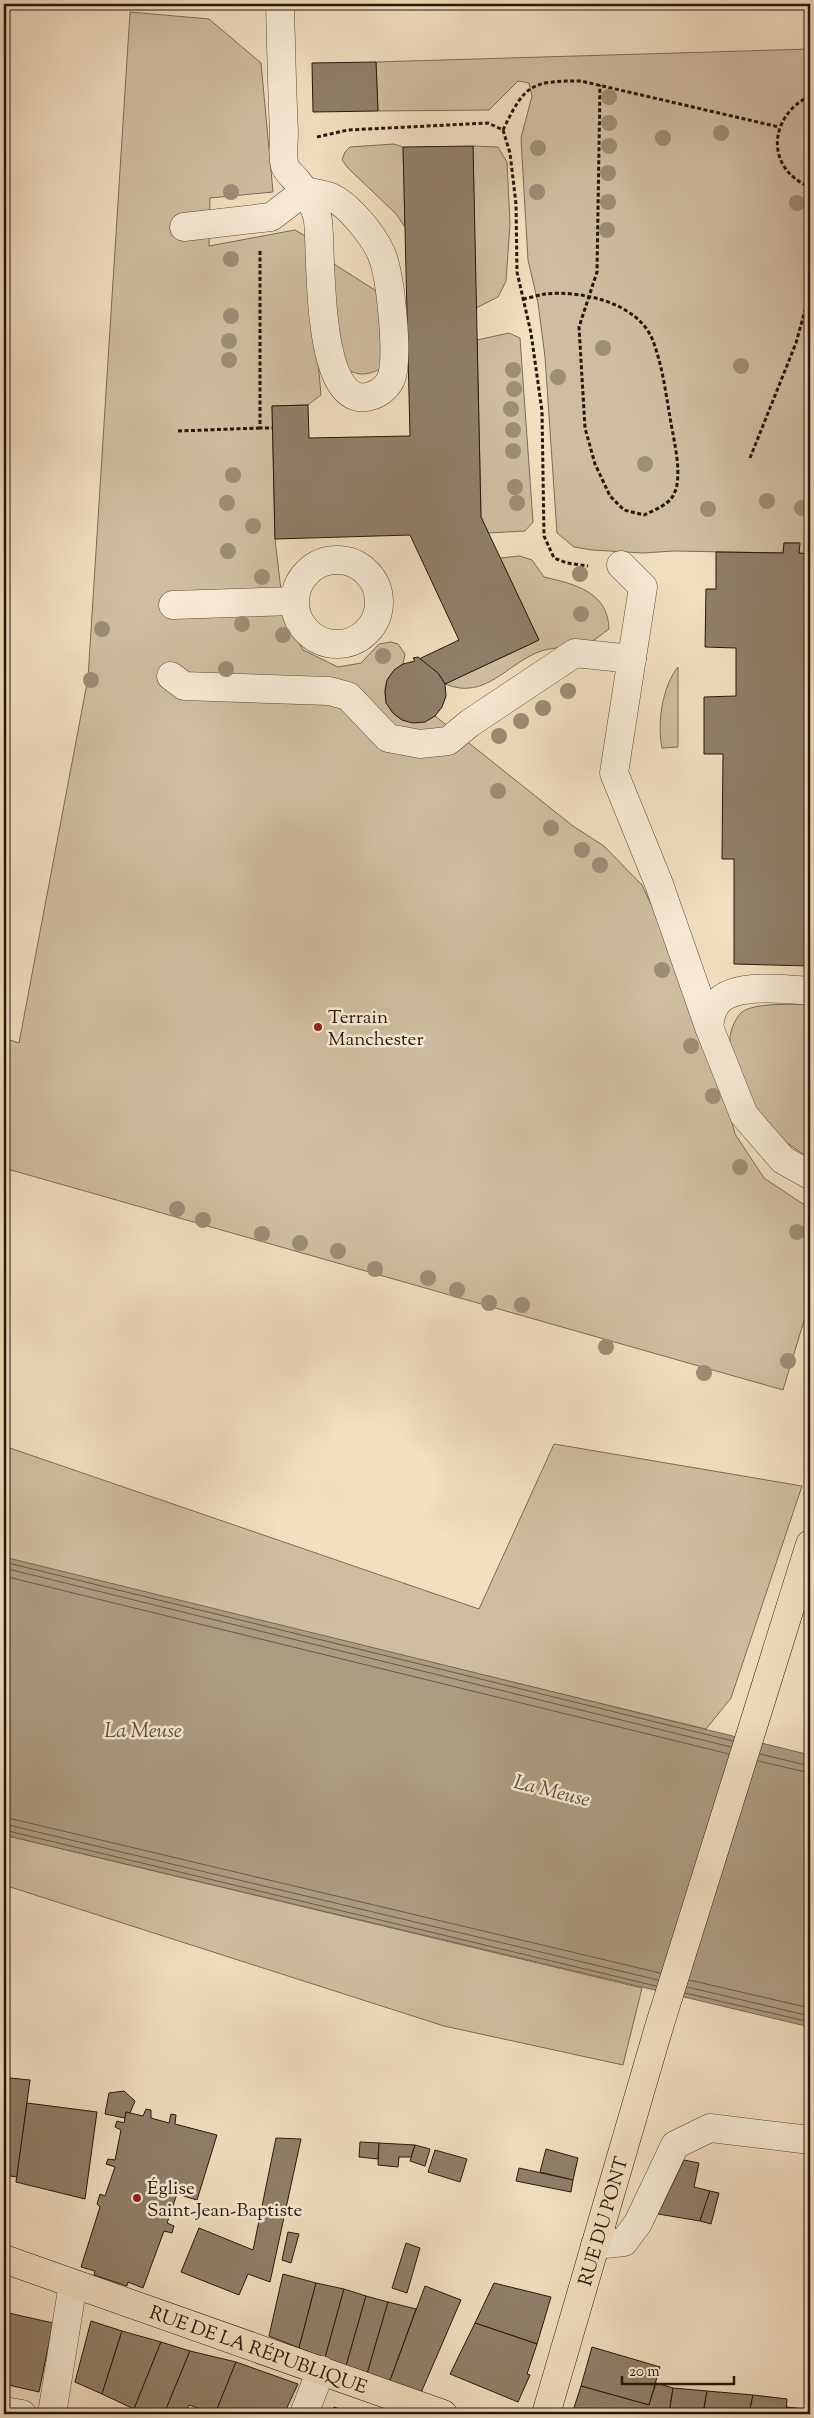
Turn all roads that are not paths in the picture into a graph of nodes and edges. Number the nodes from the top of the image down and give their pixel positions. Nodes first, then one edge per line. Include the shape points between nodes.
1 (280, 4) edge
2 (305, 191) junction
3 (184, 227) dead end
4 (621, 566) road end
5 (294, 602) dead end
6 (173, 604) dead end
7 (632, 659) junction
8 (170, 676) dead end
9 (810, 991) edge
10 (709, 1027) junction
11 (810, 1175) edge
12 (810, 1544) edge
13 (810, 2140) edge
14 (595, 2245) junction
15 (4, 2259) edge
16 (73, 2284) junction
17 (321, 2370) junction
18 (392, 2405) edge
19 (4, 2411) edge
20 (22, 2414) edge
21 (52, 2414) edge
22 (304, 2414) edge
23 (443, 2414) edge
24 (546, 2414) edge

1 - 2 street via 285,166
2 - 2 street via 331,197 350,210 381,252 387,269 394,325 392,376 387,386 368,397 348,392 334,372 325,332 318,220
2 - 3 street via 271,217
4 - 7 street via 643,587
5 - 6 street
7 - 8 street via 575,653 448,741 420,744 388,738 348,696 329,691 184,686
7 - 10 street via 614,772 659,884
9 - 10 street via 750,989 726,995 714,1006
10 - 11 street via 744,1115 783,1160
12 - 14 main road, RUE DU PONT
13 - 14 street via 710,2128 675,2145 638,2223 624,2242
14 - 24 main road, RUE DU PONT
15 - 16 main road, RUE DE LA RÉPUBLIQUE
16 - 17 main road, RUE DE LA RÉPUBLIQUE
16 - 21 street
17 - 18 main road, RUE DE LA RÉPUBLIQUE
17 - 22 street
18 - 23 main road, RUE DE LA RÉPUBLIQUE
19 - 20 street

